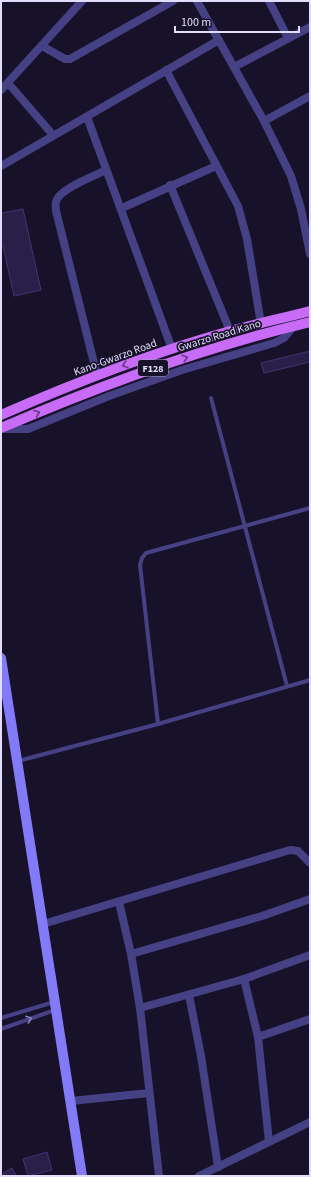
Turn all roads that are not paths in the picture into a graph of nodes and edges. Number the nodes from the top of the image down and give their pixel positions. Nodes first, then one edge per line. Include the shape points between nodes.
1 (82, 1) edge
2 (173, 1) edge
3 (197, 1) edge
4 (269, 1) edge
5 (310, 27) edge
6 (288, 38) junction
7 (219, 40) junction
8 (42, 46) junction
9 (234, 67) junction
10 (166, 70) junction
11 (8, 83) junction
12 (1, 90) edge
13 (310, 96) edge
14 (87, 117) junction
15 (264, 121) junction
16 (53, 135) junction
17 (1, 166) edge
18 (216, 166) junction
19 (106, 170) junction
20 (170, 185) junction
21 (122, 208) junction
22 (310, 254) edge
23 (310, 311) edge
24 (310, 322) edge
25 (261, 324) junction
26 (230, 332) junction
27 (172, 349) junction
28 (97, 375) junction
29 (211, 398) dead end
30 (1, 415) edge
31 (1, 428) edge
32 (310, 508) edge
33 (244, 526) junction
34 (1, 658) edge
35 (310, 680) edge
36 (287, 686) junction
37 (158, 724) junction
38 (17, 761) junction
39 (310, 863) edge
40 (310, 898) edge
41 (119, 902) junction
42 (43, 924) junction
43 (131, 954) junction
44 (310, 955) edge
45 (244, 979) junction
46 (189, 995) junction
47 (56, 1005) junction
48 (140, 1008) junction
49 (1, 1018) edge
50 (310, 1019) edge
51 (2, 1028) edge
52 (258, 1037) junction
53 (148, 1093) junction
54 (71, 1101) junction
55 (310, 1122) edge
56 (269, 1142) junction
57 (218, 1167) junction
58 (82, 1176) edge
59 (159, 1176) edge
60 (199, 1176) edge

1 - 8 street
2 - 8 street via 70,59 65,59
3 - 7 street
4 - 6 street
5 - 6 street
6 - 9 street
7 - 9 street
7 - 10 street
8 - 11 street
9 - 15 street
10 - 14 street
10 - 18 street
11 - 12 street
11 - 16 street
13 - 15 street
14 - 16 street
14 - 19 street
15 - 22 street via 291,176
16 - 17 street
18 - 20 street
18 - 25 street via 238,206 243,222
19 - 21 street
19 - 28 street via 68,188 56,201 56,211
20 - 21 street
20 - 26 street
21 - 27 street
23 - 25 main road, Kano-Gwarzo Road / F128
24 - 31 main road, Gwarzo Road Kano / F128 via 139,373
25 - 26 main road, Kano-Gwarzo Road / F128
26 - 27 main road, Kano-Gwarzo Road / F128
27 -> 28 main road, Kano-Gwarzo Road / F128
28 - 30 main road, Kano-Gwarzo Road / F128
29 - 33 lane
32 - 33 lane
33 - 36 lane
33 - 37 lane via 146,553 142,558 140,565
34 - 38 street
35 - 36 lane
36 - 37 lane
37 - 38 lane
38 - 42 street
39 - 41 street via 298,851 290,850
40 - 43 street via 262,916
41 - 42 street
41 - 43 street
42 - 47 street
43 - 48 street
44 - 45 street
45 - 46 street
45 - 52 street
46 - 48 street
46 - 57 street
47 - 49 lane
51 -> 47 lane
47 - 54 street
48 - 53 street
49 - 51 lane
50 - 52 street
52 - 56 street
53 - 54 street
53 - 59 street
54 - 58 street
55 - 56 street
56 - 57 street
57 - 60 street

